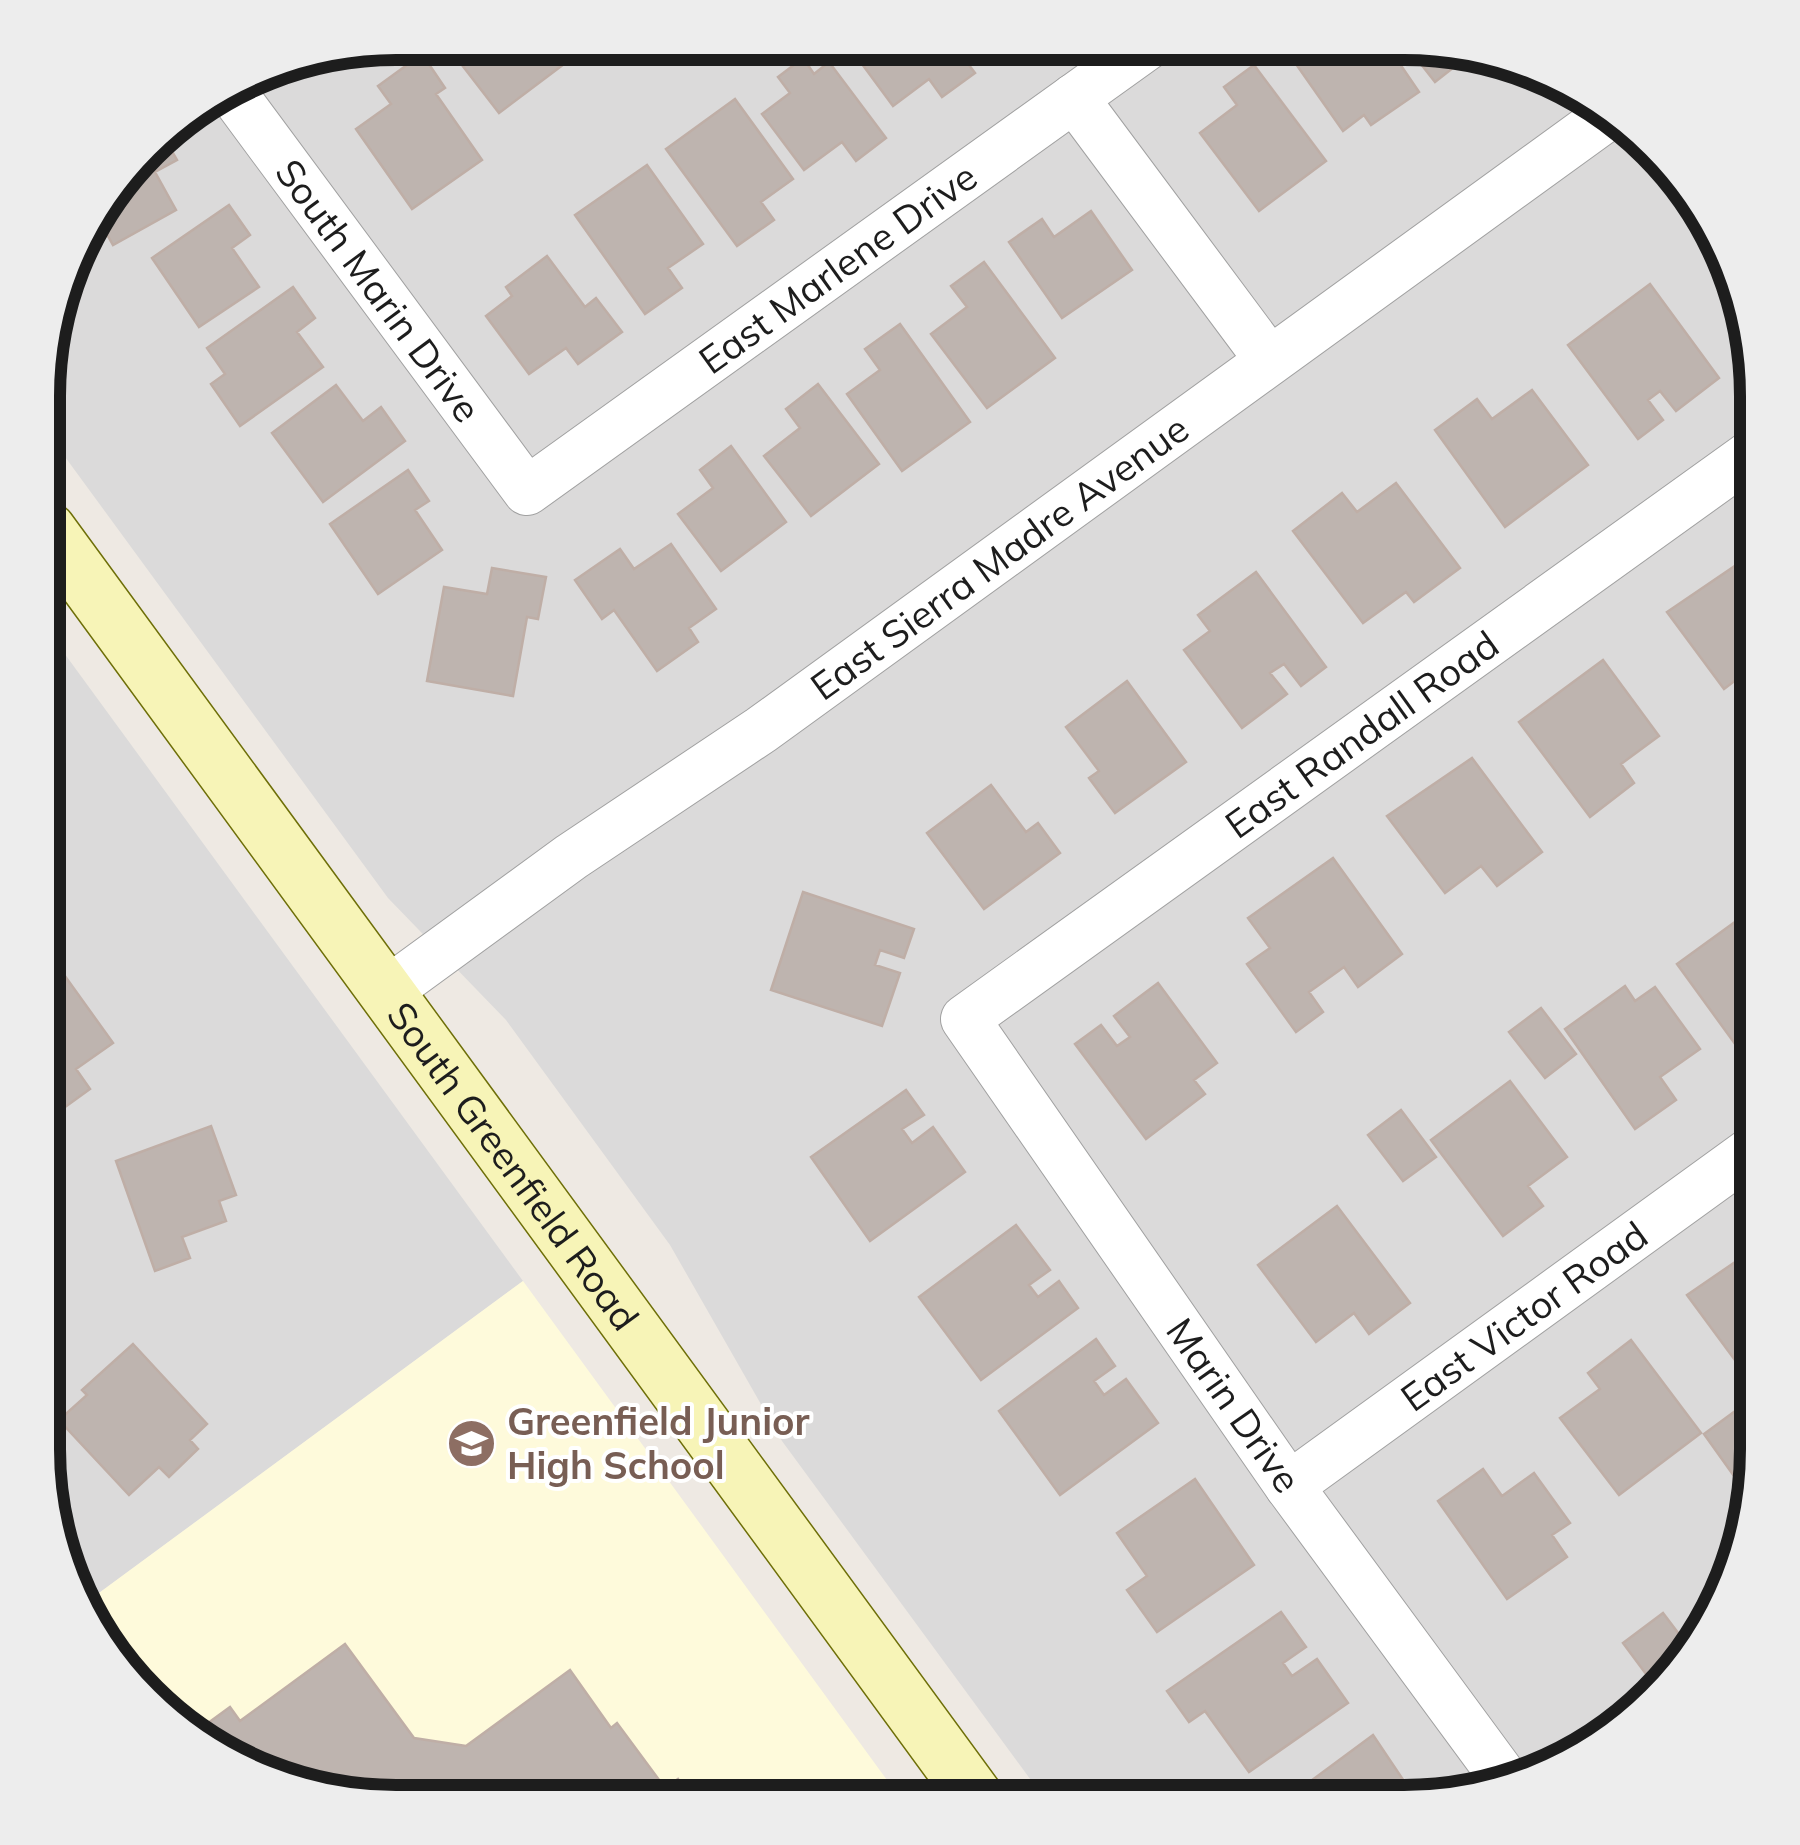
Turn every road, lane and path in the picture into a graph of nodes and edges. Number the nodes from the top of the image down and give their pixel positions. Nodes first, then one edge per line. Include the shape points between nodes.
1 (1126, 60) edge
2 (1074, 98) junction
3 (238, 100) edge
4 (1598, 122) edge
5 (1269, 360) junction
6 (1739, 463) edge
7 (527, 490) joint
8 (60, 547) edge
9 (386, 992) junction
10 (966, 1019) joint
11 (1739, 1160) edge
12 (1289, 1486) junction
13 (1497, 1771) edge
14 (965, 1784) edge

1 - 2 street, East Marlene Drive
2 - 5 street
2 - 7 street, East Marlene Drive
3 - 7 street, South Marin Drive
4 - 5 street, East Sierra Madre Avenue
5 - 9 street, East Sierra Madre Avenue via 761,730
6 - 10 street, East Randall Road
8 - 9 main road, South Greenfield Road
9 - 14 main road, South Greenfield Road
10 - 12 street, Marin Drive
11 - 12 street, East Victor Road
12 - 13 street, Marin Drive

